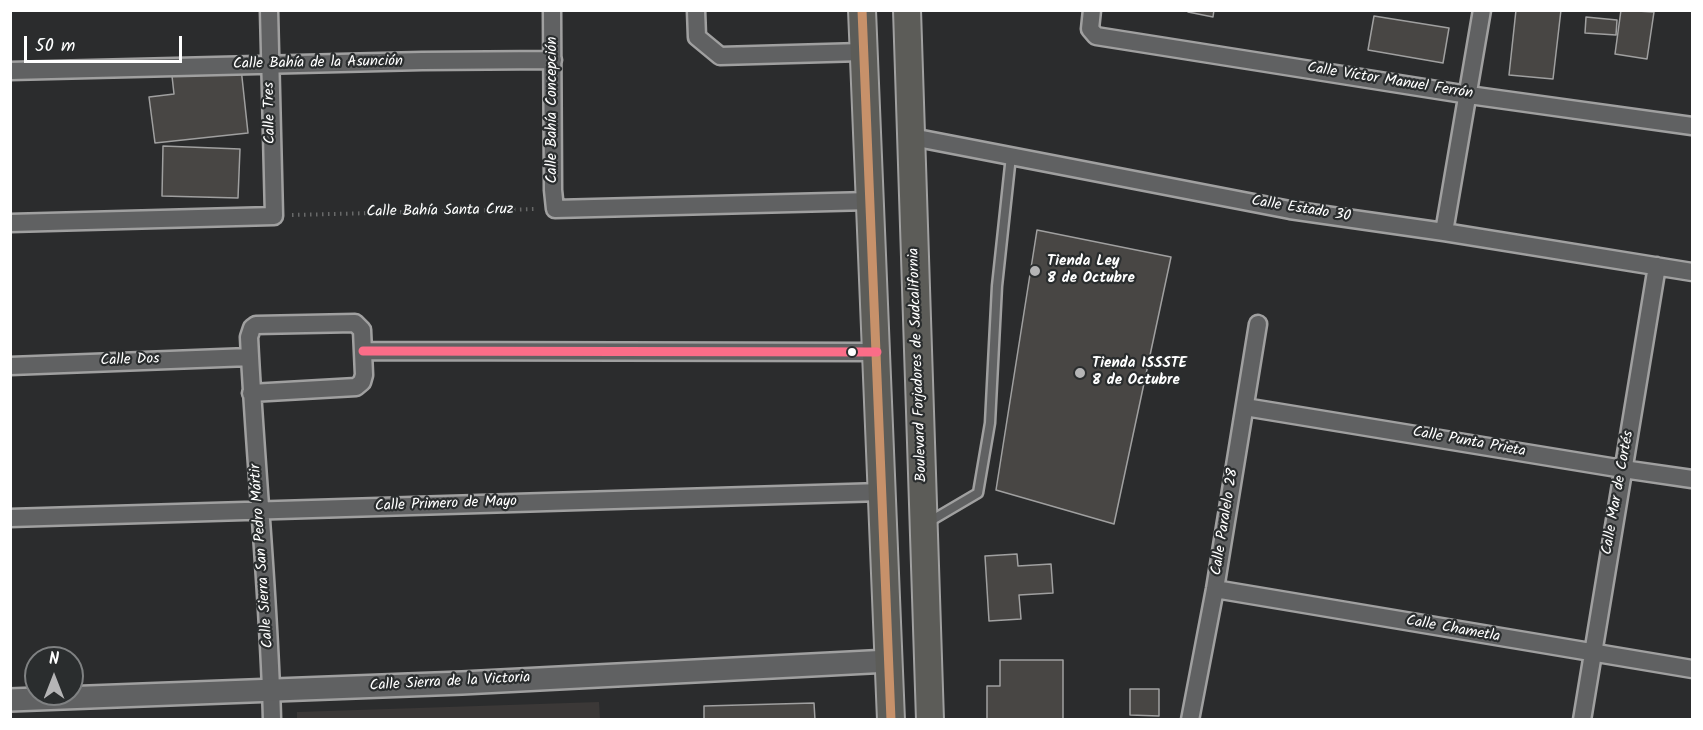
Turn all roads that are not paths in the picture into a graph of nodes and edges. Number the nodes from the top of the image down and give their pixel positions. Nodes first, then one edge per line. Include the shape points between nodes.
1 (269, 10) edge
2 (552, 10) edge
3 (696, 10) edge
4 (862, 10) edge
5 (907, 10) edge
6 (1092, 10) edge
7 (1482, 10) edge
8 (862, 52) junction
9 (553, 60) junction
10 (270, 65) junction
11 (10, 71) edge
12 (1469, 95) junction
13 (1692, 126) edge
14 (912, 137) junction
15 (1011, 156) junction
16 (870, 201) junction
17 (10, 223) edge
18 (1444, 232) junction
19 (1657, 266) junction
20 (1692, 272) edge
21 (1258, 324) dead end
22 (363, 351) junction
23 (877, 352) junction
24 (250, 357) junction
25 (10, 366) edge
26 (251, 393) junction
27 (1245, 407) junction
28 (1623, 469) junction
29 (1692, 479) edge
30 (882, 492) junction
31 (261, 510) junction
32 (10, 518) edge
33 (924, 525) junction
34 (1215, 589) junction
35 (1592, 653) junction
36 (889, 661) junction
37 (1692, 669) edge
38 (271, 691) junction
39 (10, 700) edge
40 (272, 720) edge
41 (891, 720) edge
42 (930, 720) edge
43 (1190, 720) edge
44 (1582, 720) edge

1 - 10 street, Calle Tres
2 - 9 street, Calle Bahía Concepción
3 - 8 street via 697,37 720,56
4 - 8 main road
5 - 14 main road, Boulevard Forjadores de Sudcalifornia
6 - 12 street, Calle Víctor Manuel Ferrón via 1090,29 1096,36
7 - 12 street
8 - 16 main road
9 - 10 street, Calle Bahía de la Asunción
9 - 16 street, Calle Bahía Concepción via 555,209
10 - 11 street, Calle Bahía de la Asunción
10 - 17 street, Calle Tres via 274,216
12 - 13 street, Calle Víctor Manuel Ferrón
12 - 18 street
14 - 15 street, Calle Estado 30
14 - 33 main road, Boulevard Forjadores de Sudcalifornia
15 - 18 street, Calle Estado 30 via 1290,210
15 - 33 lane via 997,286 990,423 978,493
16 - 23 main road
18 - 19 street, Calle Estado 30
19 - 20 street, Calle Estado 30
19 - 28 street, Calle Mar de Cortés
21 - 27 street, Calle Paralelo 28
22 - 23 street
22 - 24 street, Calle Sierra San Pedro Mártir via 362,330 355,323 256,325 249,337
22 - 26 street, Calle Sierra San Pedro Mártir via 364,375 356,387
23 - 30 main road
24 - 25 street, Calle Dos
24 - 26 street, Calle Sierra San Pedro Mártir
26 - 31 street, Calle Sierra San Pedro Mártir
27 - 28 street, Calle Punta Prieta
27 - 34 street, Calle Paralelo 28
28 - 29 street, Calle Punta Prieta
28 - 35 street, Calle Mar de Cortés
30 - 31 street, Calle Primero de Mayo
30 - 36 main road
31 - 32 street, Calle Primero de Mayo
31 - 38 street, Calle Sierra San Pedro Mártir
33 - 42 main road, Boulevard Forjadores de Sudcalifornia
34 - 35 street, Calle Chametla
34 - 43 street, Calle Paralelo 28
35 - 37 street, Calle Chametla
35 - 44 street, Calle Mar de Cortés
36 - 38 street, Calle Sierra de la Victoria
36 - 41 main road
38 - 39 street, Calle Sierra de la Victoria
38 - 40 street, Calle Sierra San Pedro Mártir

